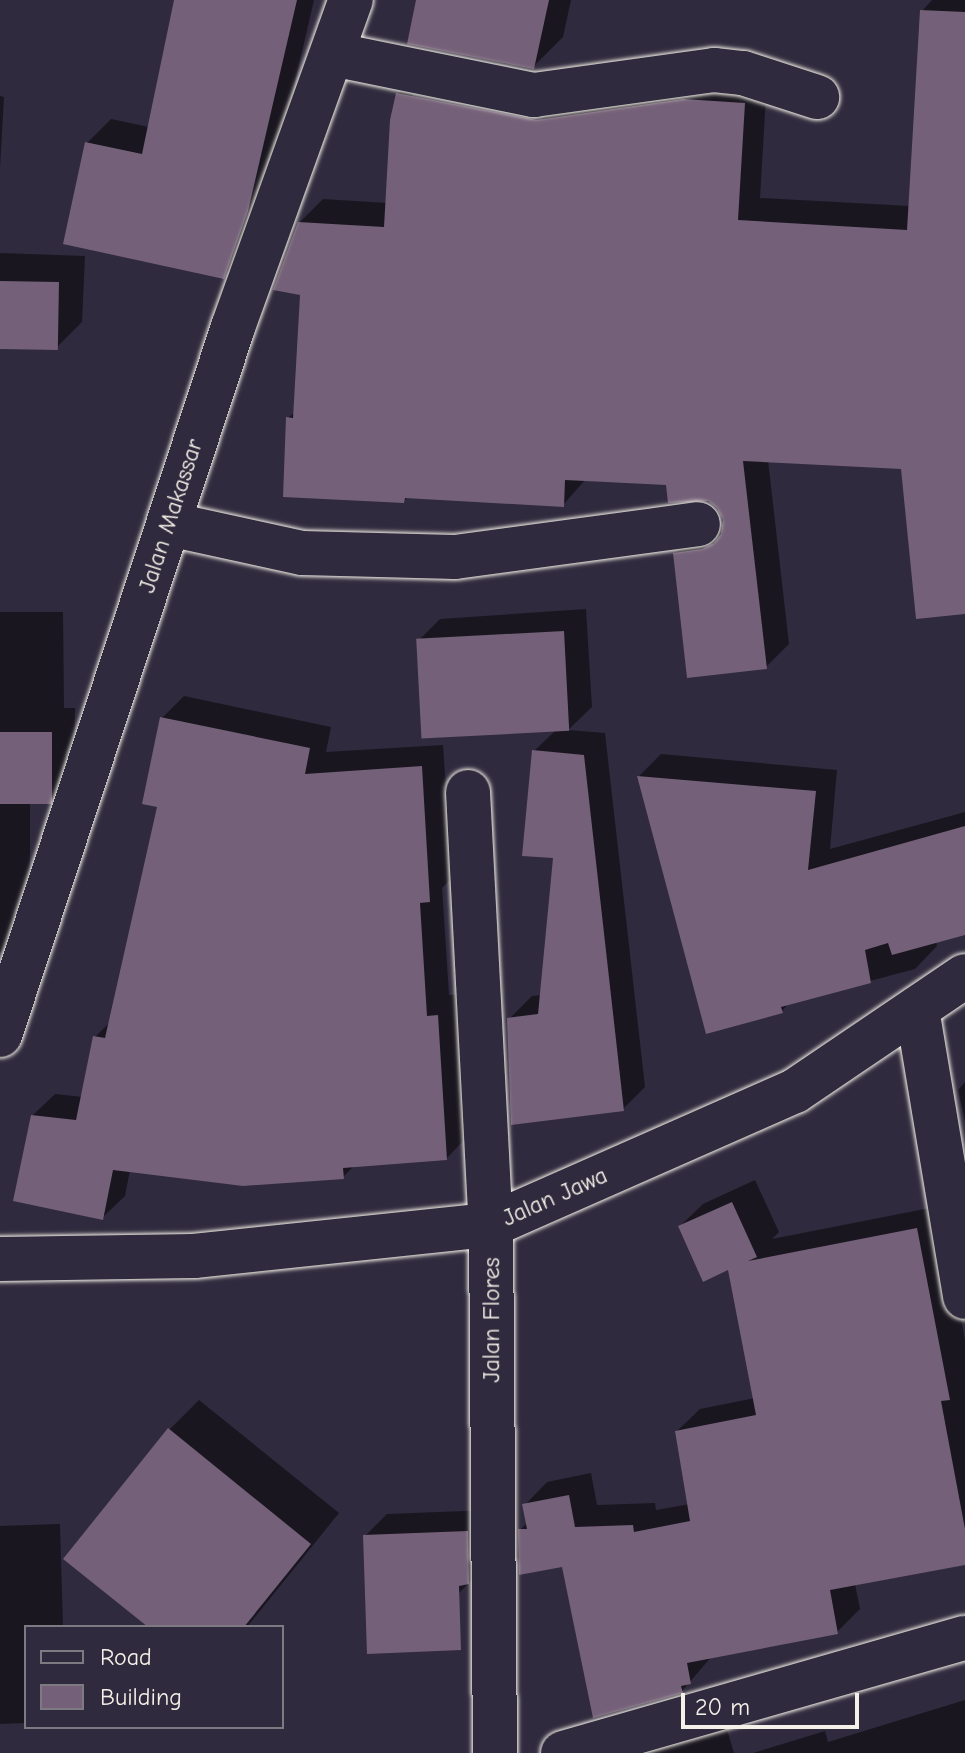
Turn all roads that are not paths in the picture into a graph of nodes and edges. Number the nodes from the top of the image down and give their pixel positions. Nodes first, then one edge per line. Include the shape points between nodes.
1 (351, 0) edge
2 (332, 54) junction
3 (817, 97) dead end
4 (169, 524) junction
5 (698, 524) dead end
6 (468, 792) dead end
7 (965, 976) edge
8 (917, 1009) junction
9 (0, 1035) edge
10 (491, 1225) junction
11 (0, 1259) edge
12 (965, 1297) edge
13 (965, 1638) edge
14 (495, 1753) edge
15 (563, 1753) edge

1 - 2 street, Jalan Makassar
2 - 3 street via 534,95 714,70 743,73
2 - 4 street, Jalan Makassar via 233,327
4 - 5 street via 302,553 455,557
4 - 9 street, Jalan Makassar
6 - 10 street, Jalan Flores
7 - 8 street, Jalan Jawa
8 - 10 street, Jalan Jawa via 795,1091
8 - 12 street
10 - 11 street, Jalan Jawa via 194,1256
10 - 14 street, Jalan Flores
13 - 15 street

